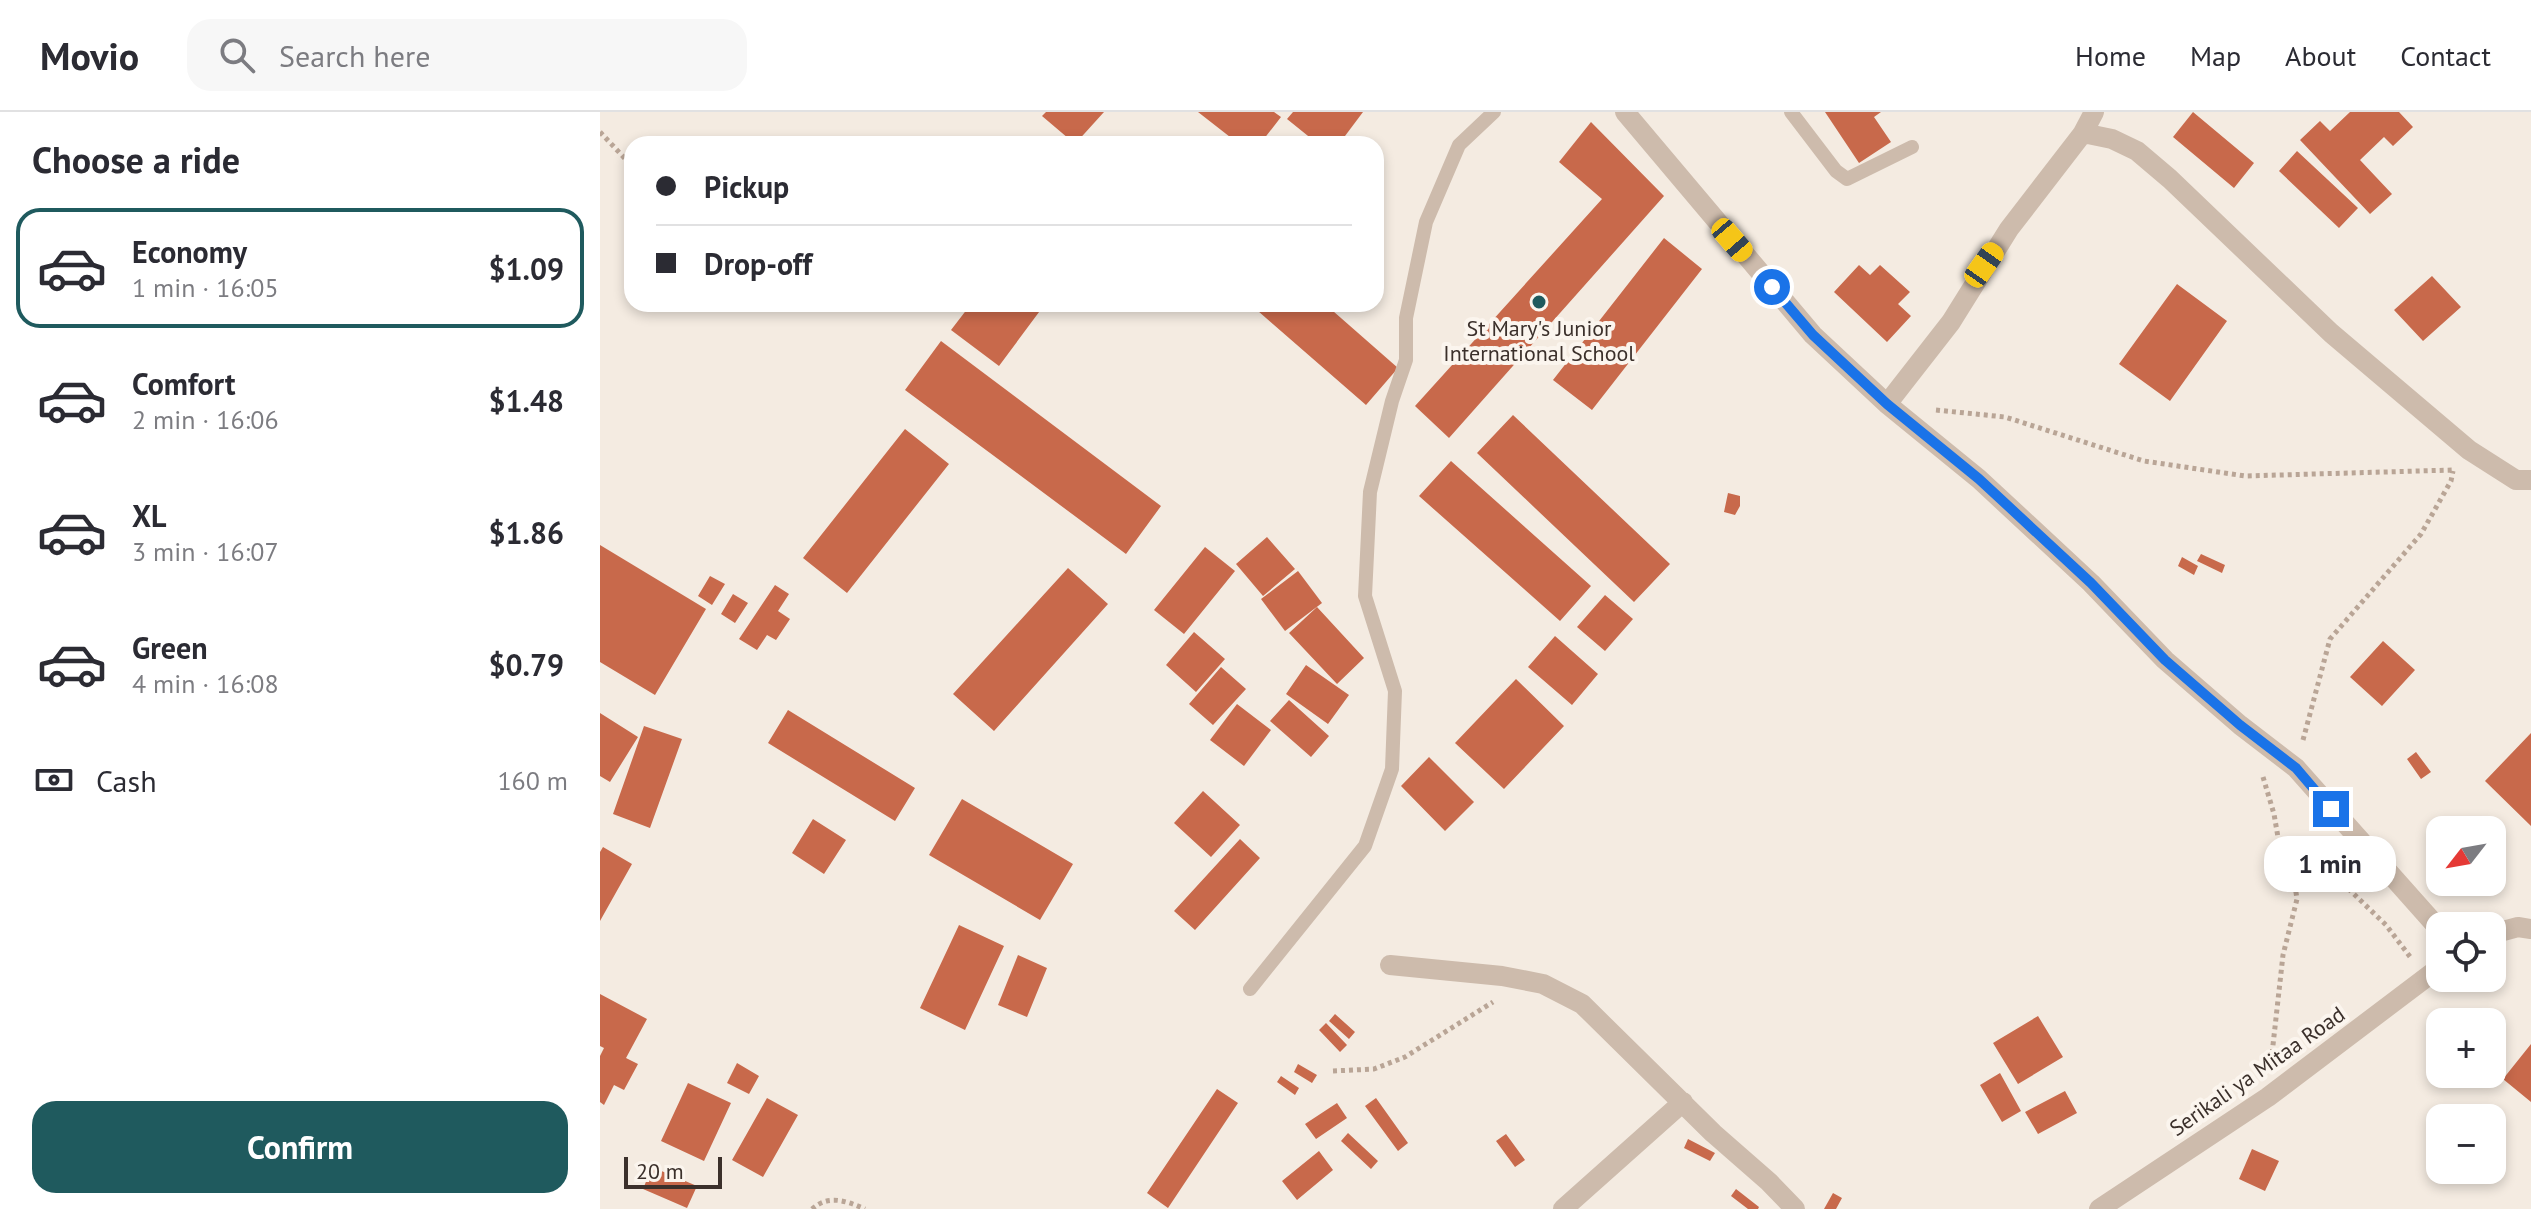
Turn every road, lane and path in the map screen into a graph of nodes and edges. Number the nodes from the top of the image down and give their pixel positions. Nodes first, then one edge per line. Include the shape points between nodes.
1 (1494, 112) edge
2 (1625, 112) edge
3 (1791, 112) edge
4 (2094, 112) edge
5 (600, 132) edge
6 (2083, 133) junction
7 (1912, 147) dead end
8 (624, 158) edge
9 (1887, 404) junction
10 (1931, 409) dead end
11 (2469, 450) junction
12 (2453, 470) junction
13 (2531, 480) edge
14 (2296, 768) junction
15 (2261, 773) dead end
16 (2279, 843) junction
17 (2426, 914) edge
18 (2531, 929) edge
19 (2506, 930) edge
20 (1390, 965) dead end
21 (2426, 965) edge
22 (2426, 977) edge
23 (1250, 989) dead end
24 (1495, 1002) dead end
25 (1333, 1071) dead end
26 (2268, 1097) junction
27 (1683, 1102) junction
28 (812, 1209) edge
29 (865, 1209) edge
30 (1563, 1209) edge
31 (1795, 1209) edge
32 (2099, 1209) edge

1 - 23 lane via 1459,145 1426,222 1406,318 1406,360 1370,492 1365,596 1395,691 1392,769 1365,846
2 - 9 street via 1813,335
3 - 7 lane via 1847,179
4 - 6 street
5 - 8 path
6 - 9 street
6 - 11 street via 2112,139 2148,160 2331,333
9 - 14 street via 1979,479 2165,660
10 - 12 path via 2005,417 2144,461 2245,476
11 - 12 path
11 - 13 street via 2516,480
12 - 14 path via 2421,534 2330,639
14 - 17 street
15 - 16 path
16 - 21 path via 2331,872
16 - 26 path via 2293,873 2297,899 2283,955
18 - 19 street
20 - 27 street via 1502,976 1563,992 1591,1011
22 - 26 street, Serikali ya Mitaa Road
24 - 25 path via 1405,1057 1374,1069
26 - 32 street, Serikali ya Mitaa Road
27 - 30 street
27 - 31 street
28 - 29 path via 834,1199

